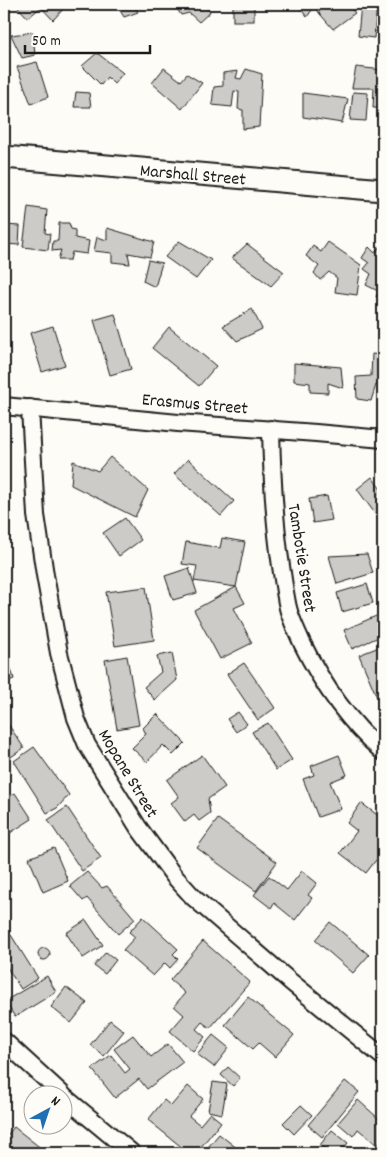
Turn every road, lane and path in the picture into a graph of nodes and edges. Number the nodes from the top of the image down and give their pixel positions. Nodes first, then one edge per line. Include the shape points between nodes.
1 (4, 157) edge
2 (383, 190) edge
3 (4, 406) edge
4 (30, 408) junction
5 (271, 430) junction
6 (383, 439) edge
7 (383, 752) edge
8 (4, 1041) edge
9 (383, 1057) edge
10 (50, 1084) edge
11 (72, 1105) edge
12 (112, 1147) edge
13 (132, 1153) edge

1 - 2 street, Marshall Street
3 - 4 street, Erasmus Street
4 - 5 street, Erasmus Street
4 - 9 street, Mopane Street via 36,515 45,575 59,653 76,718 87,745 138,827 194,898
5 - 6 street, Erasmus Street
5 - 7 street, Tambotie Street via 276,535 294,626 329,690 350,719
8 - 10 street
11 - 12 street
12 - 13 street

